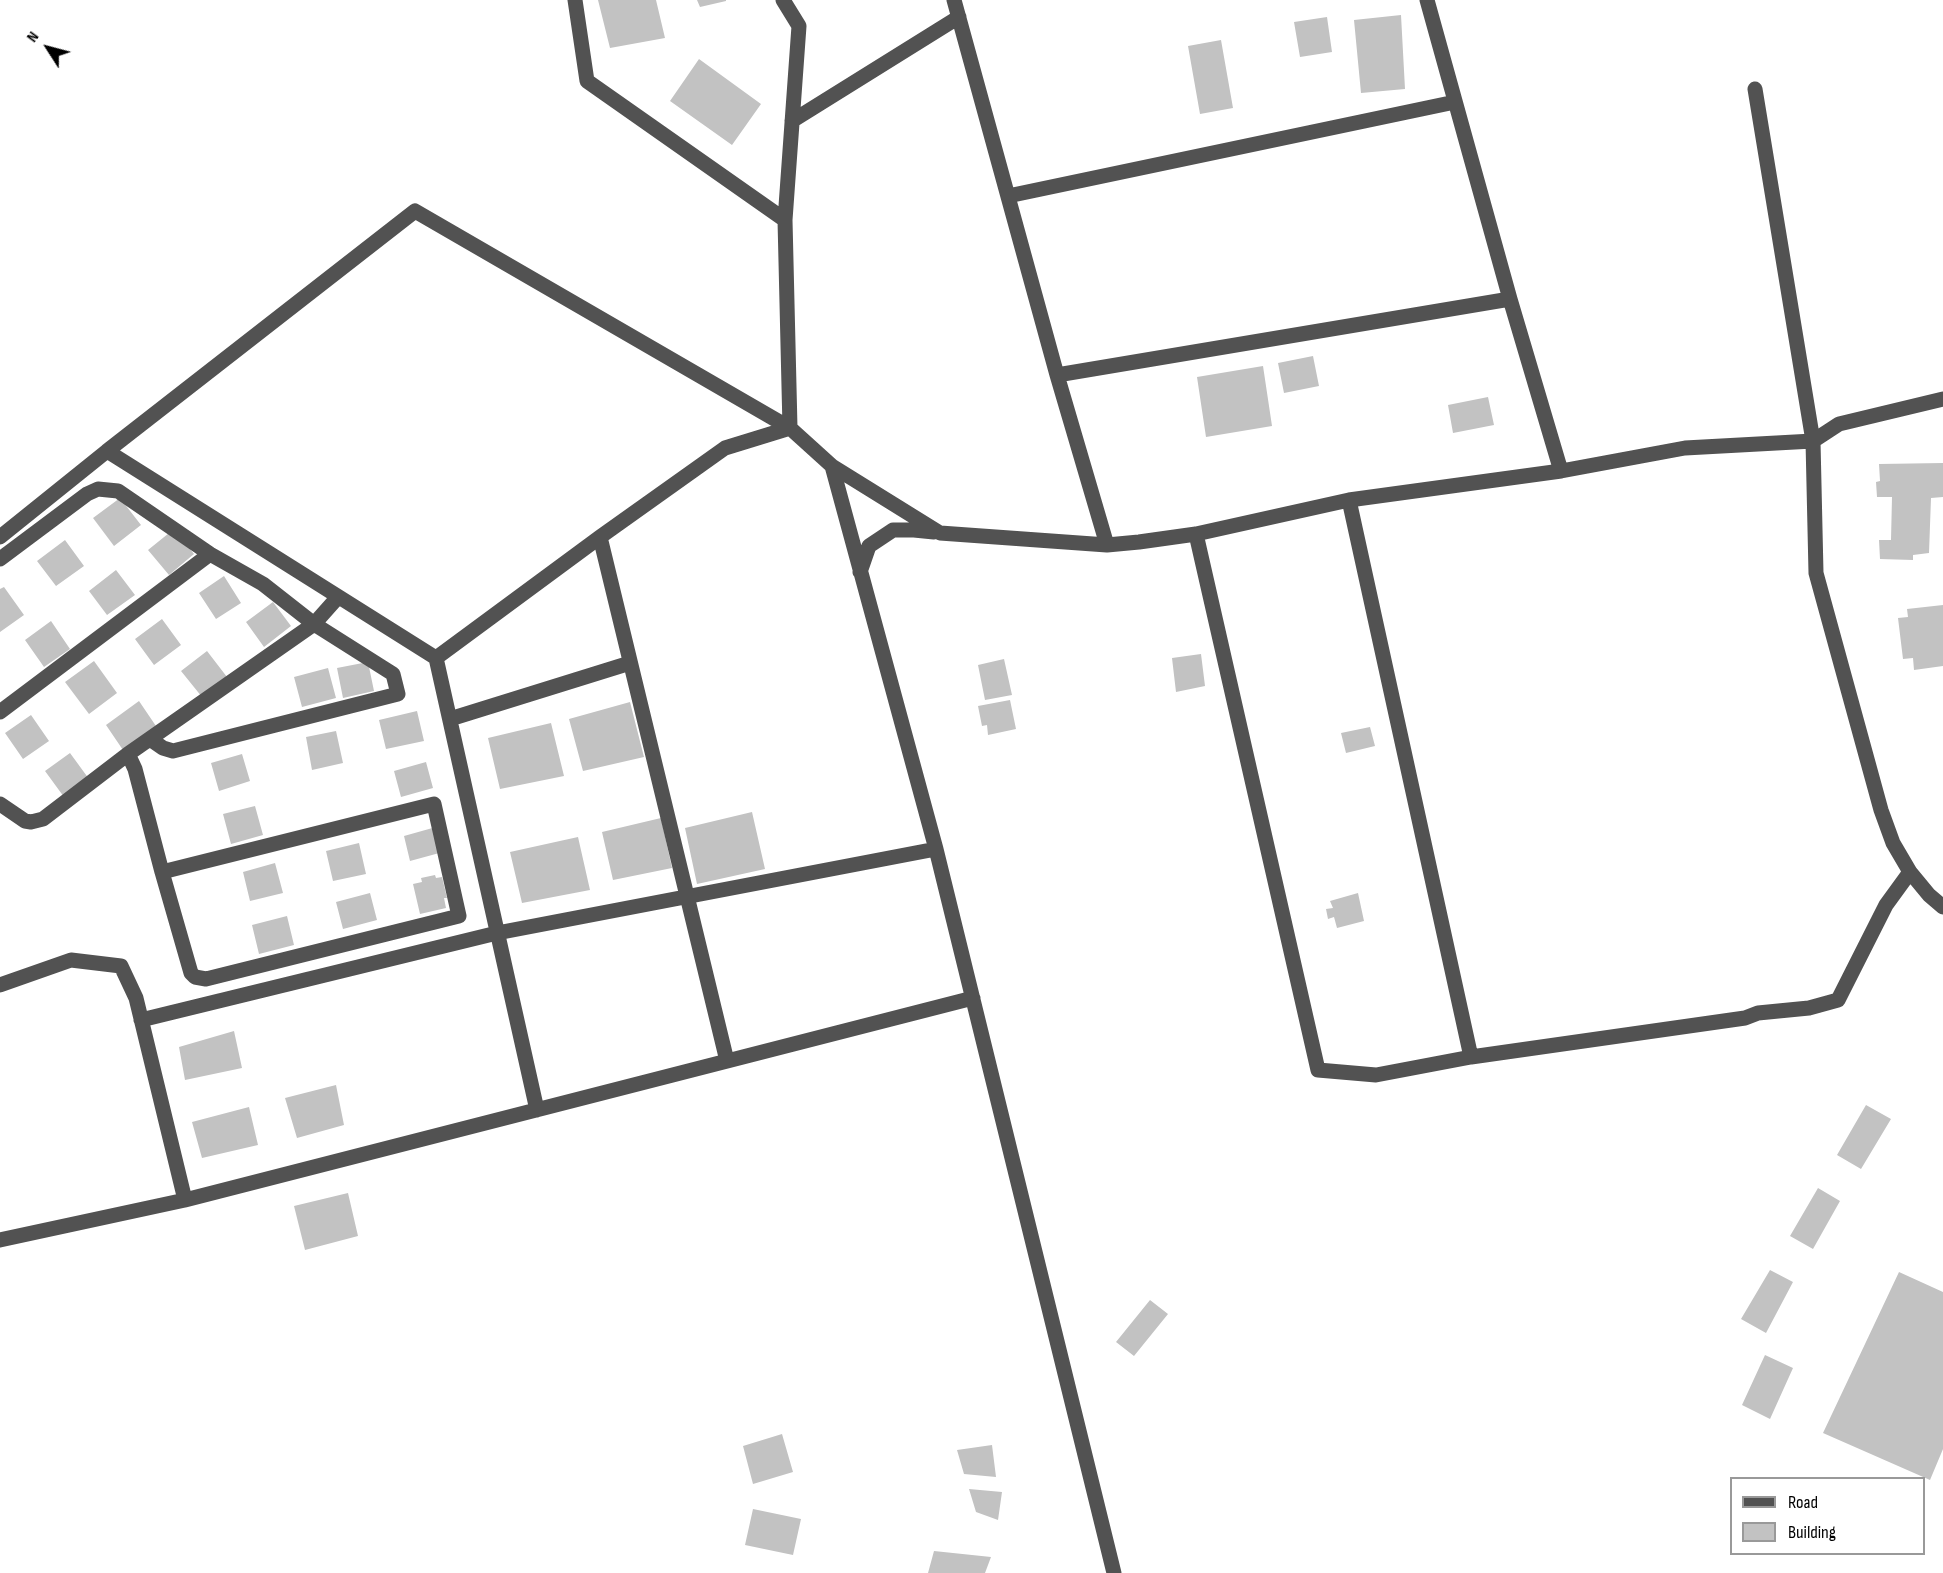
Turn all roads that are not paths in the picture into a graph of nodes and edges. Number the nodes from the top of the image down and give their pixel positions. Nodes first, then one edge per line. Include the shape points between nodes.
1 (575, 0) edge
2 (783, 0) edge
3 (954, 0) edge
4 (1427, 0) edge
5 (958, 17) junction
6 (1755, 89) dead end
7 (1455, 102) junction
8 (792, 121) junction
9 (1008, 196) junction
10 (785, 220) junction
11 (1510, 299) junction
12 (1057, 375) junction
13 (1943, 399) edge
14 (790, 428) junction
15 (1813, 441) junction
16 (107, 451) junction
17 (831, 466) junction
18 (1561, 471) junction
19 (1349, 500) junction
20 (940, 533) junction
21 (1196, 534) junction
22 (0, 537) edge
23 (600, 537) junction
24 (1107, 545) junction
25 (210, 554) junction
26 (0, 559) edge
27 (860, 572) junction
28 (338, 597) junction
29 (314, 624) junction
30 (436, 658) junction
31 (630, 663) junction
32 (0, 712) edge
33 (450, 719) junction
34 (150, 739) junction
35 (128, 754) junction
36 (0, 804) edge
37 (936, 849) junction
38 (162, 872) junction
39 (1910, 872) junction
40 (687, 898) junction
41 (1943, 907) edge
42 (497, 933) junction
43 (0, 986) edge
44 (973, 998) junction
45 (141, 1020) junction
46 (1471, 1057) junction
47 (727, 1061) junction
48 (537, 1110) junction
49 (185, 1200) junction
50 (1, 1237) edge
51 (1114, 1573) edge

1 - 10 street via 587,81
2 - 8 street via 799,26
3 - 5 street
4 - 7 street
5 - 8 street
5 - 9 street
6 - 15 street
7 - 9 street
7 - 11 street
8 - 10 street
9 - 12 street
10 - 14 street
11 - 12 street
11 - 18 street
12 - 24 street
13 - 15 street via 1839,424
14 - 16 street via 415,211
14 - 17 street
14 - 23 street via 726,448
15 - 18 street via 1685,448
15 - 39 street via 1816,573 1881,810 1893,843
16 - 22 street
16 - 28 street
17 - 20 street
17 - 27 street
18 - 19 street
19 - 21 street
19 - 46 street
20 - 24 street
20 - 27 street via 892,531 869,546
21 - 24 street
21 - 46 street via 1318,1070 1376,1075
23 - 30 street
23 - 31 street
25 - 26 street via 118,491 98,489
25 - 29 street via 263,584
25 - 32 street
27 - 37 street
28 - 29 street
28 - 30 street
29 - 34 street
29 - 34 street via 393,674 398,694 173,751
30 - 33 street
31 - 33 street
31 - 40 street
33 - 42 street
34 - 35 street
35 - 36 street via 37,822 24,821
35 - 38 street
37 - 40 street
37 - 44 street
38 - 38 street via 191,973 201,979 459,916 434,804
39 - 41 street
39 - 46 street via 1886,905 1838,1000 1745,1018
40 - 42 street
40 - 47 street
42 - 45 street
42 - 48 street
43 - 45 street via 71,960 121,966
44 - 47 street
44 - 51 street
45 - 49 street
47 - 48 street
48 - 49 street
49 - 50 street

